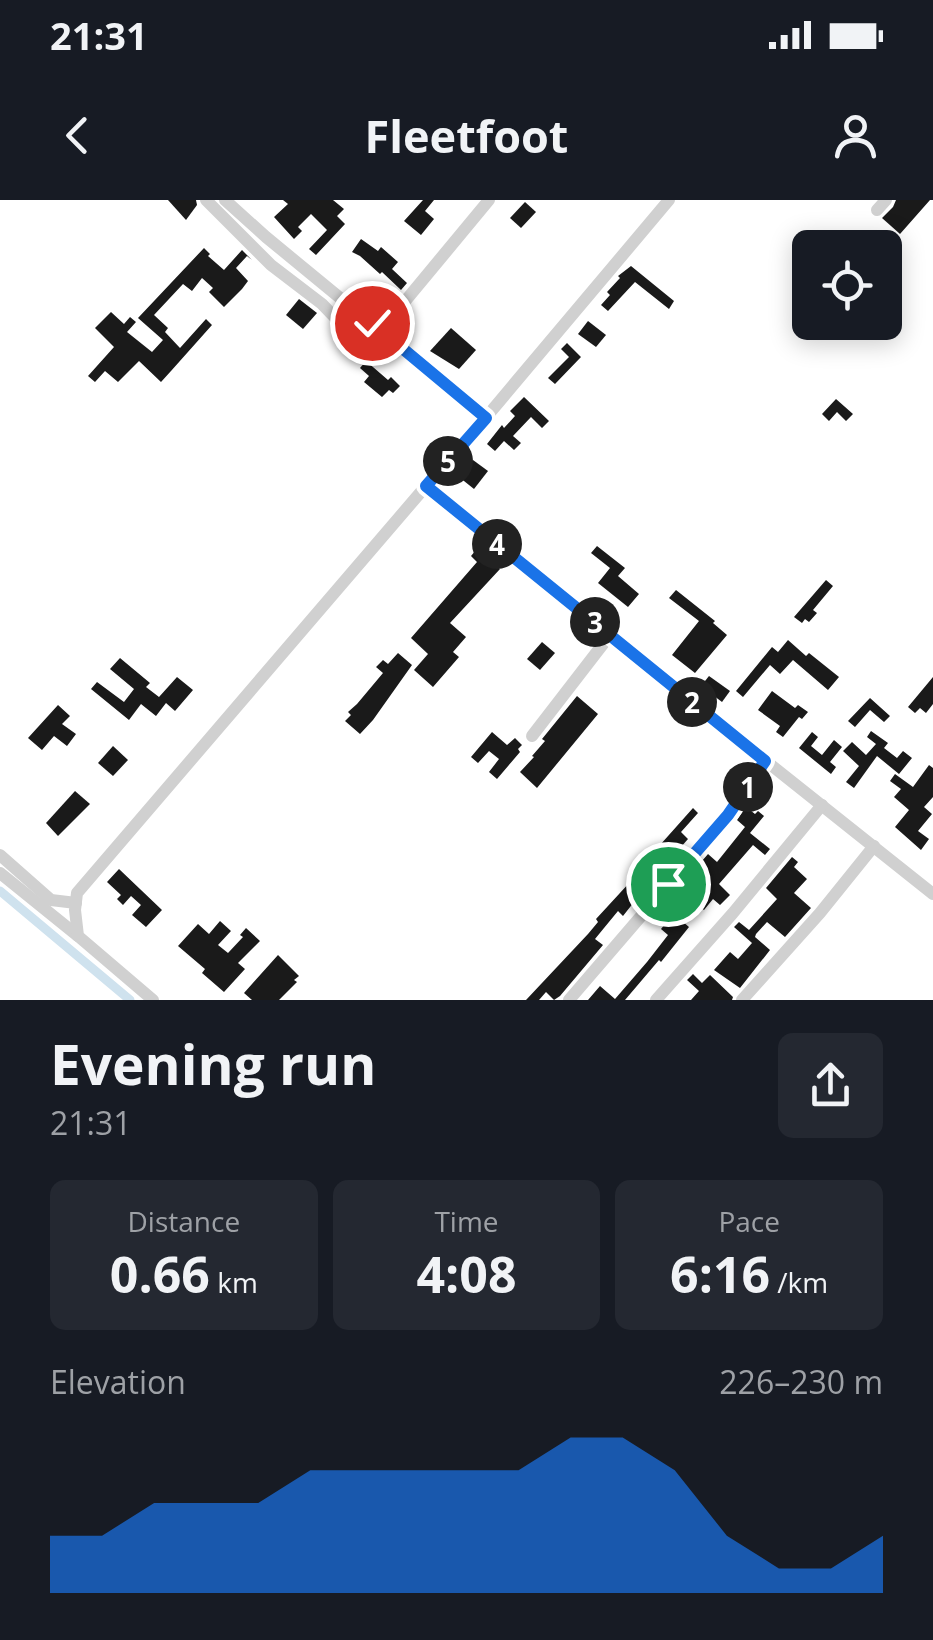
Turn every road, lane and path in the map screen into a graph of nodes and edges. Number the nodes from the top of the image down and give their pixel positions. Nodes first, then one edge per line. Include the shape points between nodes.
1 (206, 200) edge
2 (226, 200) edge
3 (489, 200) edge
4 (669, 200) edge
5 (349, 332) dead end
6 (384, 332) junction
7 (486, 418) junction
8 (426, 486) junction
9 (610, 634) junction
10 (532, 736) dead end
11 (765, 761) junction
12 (822, 805) junction
13 (874, 846) junction
14 (0, 855) edge
15 (0, 872) edge
16 (933, 894) edge
17 (76, 903) junction
18 (78, 936) junction
19 (154, 1000) edge
20 (569, 1000) edge
21 (656, 1000) edge
22 (742, 1000) edge

1 - 5 street
2 - 6 street
3 - 6 street
4 - 7 street
6 - 7 street
7 - 8 street
8 - 9 street
8 - 17 street via 77,893
9 - 10 street
9 - 11 street
11 - 12 street
11 - 20 street via 728,815
12 - 13 street
12 - 21 street
13 - 16 street
13 - 22 street
14 - 17 street via 52,900
15 - 18 street
17 - 18 street
18 - 19 street

